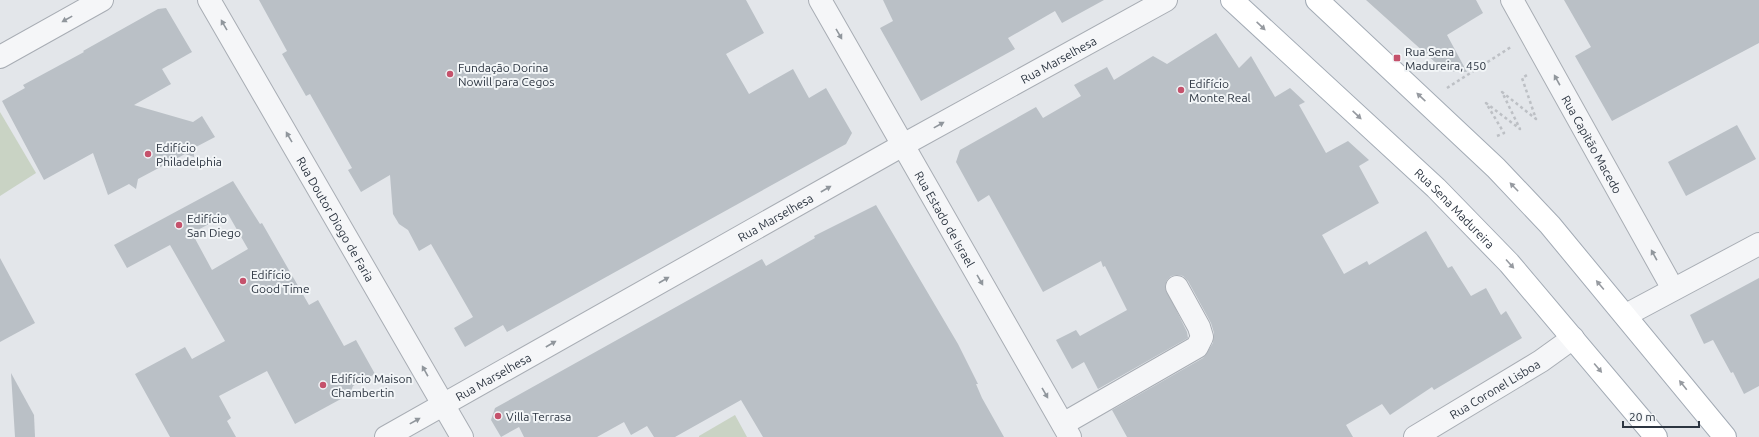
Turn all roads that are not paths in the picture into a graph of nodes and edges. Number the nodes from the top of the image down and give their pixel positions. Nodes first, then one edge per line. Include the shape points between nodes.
1 (102, 0) edge
2 (209, 0) edge
3 (820, 0) edge
4 (1166, 0) edge
5 (1232, 0) edge
6 (1317, 0) edge
7 (1512, 0) edge
8 (0, 57) edge
9 (903, 145) junction
10 (1759, 244) edge
11 (1177, 287) dead end
12 (1673, 289) junction
13 (1626, 315) junction
14 (1573, 338) junction
15 (444, 405) junction
16 (1066, 431) edge
17 (1429, 433) edge
18 (386, 437) edge
19 (462, 437) edge
20 (1656, 437) edge
21 (1725, 437) edge

1 -> 8 street
15 -> 2 street, Rua Doutor Diogo de Faria
3 -> 9 street, Rua Estado de Israel
9 -> 4 street, Rua Marselhesa
5 -> 14 main road, Rua Sena Madureira via 1436,188 1509,263
13 -> 6 main road via 1550,224 1496,168
12 -> 7 street, Rua Capitão Macedo
15 -> 9 street, Rua Marselhesa
9 -> 16 street, Rua Estado de Israel
10 - 12 street
11 - 16 street via 1199,326 1202,337 1197,347
12 - 13 street
21 -> 13 main road
14 - 17 street, Rua Coronel Lisboa
14 -> 20 main road, Rua Sena Madureira
18 -> 15 street, Rua Marselhesa
15 - 19 street, Rua Doutor Diogo de Faria

